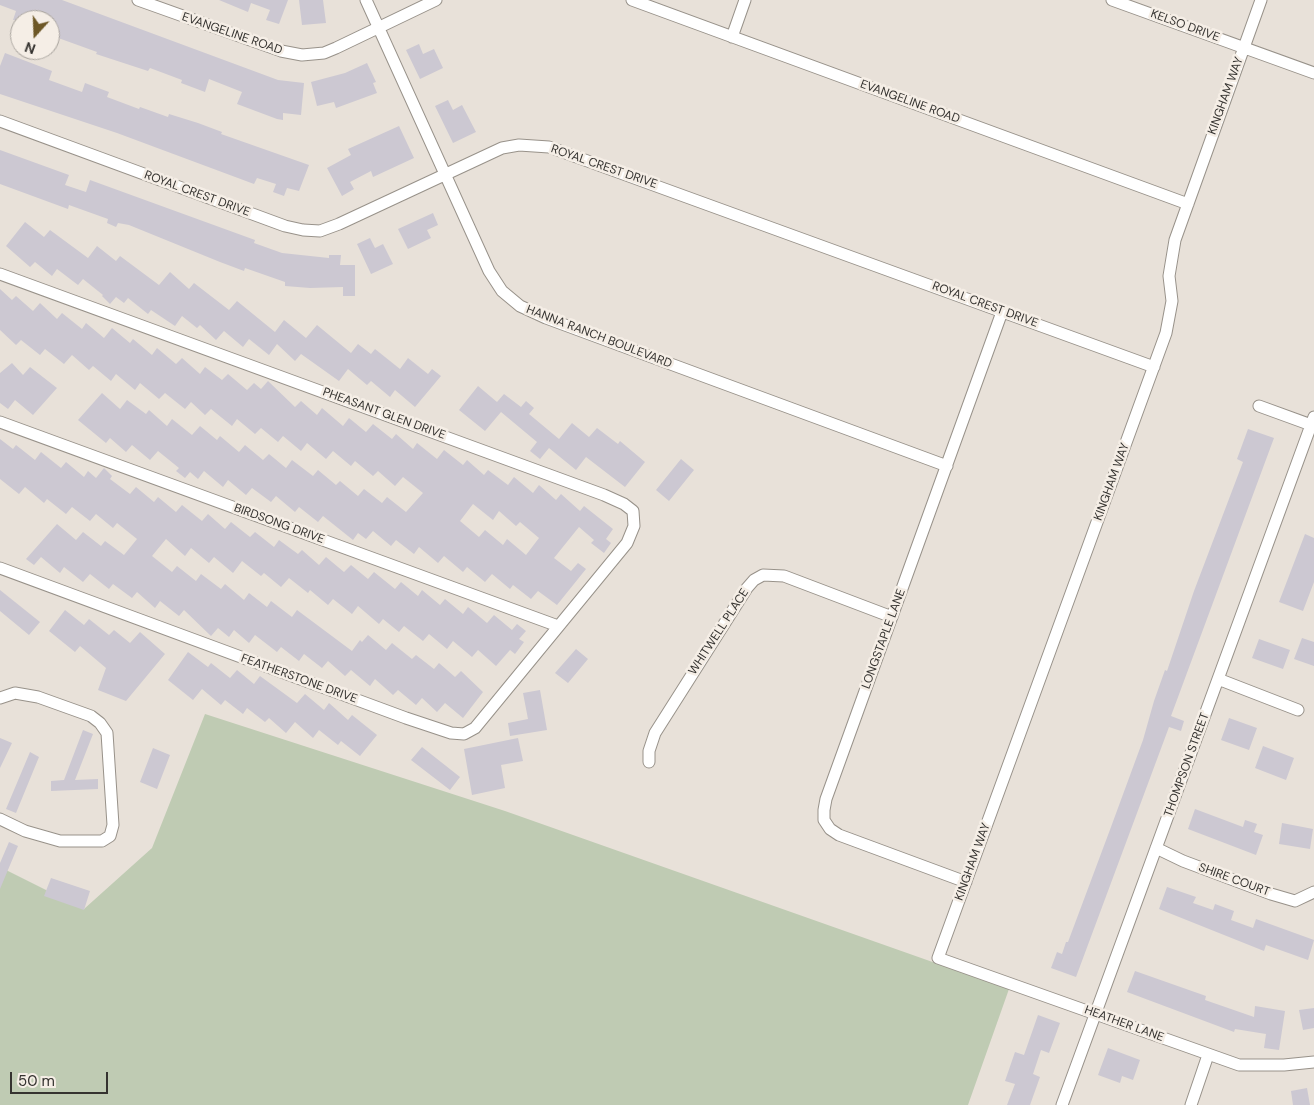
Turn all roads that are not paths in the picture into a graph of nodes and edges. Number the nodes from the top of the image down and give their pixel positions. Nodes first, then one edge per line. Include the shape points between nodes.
1 (138, 0) edge
2 (366, 0) edge
3 (436, 0) edge
4 (632, 0) edge
5 (745, 0) edge
6 (1112, 0) edge
7 (1261, 0) edge
8 (377, 29) junction
9 (732, 36) junction
10 (1244, 48) junction
11 (1314, 73) edge
12 (0, 122) edge
13 (444, 176) junction
14 (1188, 204) junction
15 (0, 274) edge
16 (1002, 312) junction
17 (1154, 368) junction
18 (1259, 406) dead end
19 (0, 422) edge
20 (1313, 423) edge
21 (947, 466) junction
22 (0, 568) edge
23 (892, 617) junction
24 (558, 626) junction
25 (1218, 679) junction
26 (0, 698) edge
27 (1298, 710) dead end
28 (649, 762) dead end
29 (0, 819) edge
30 (1156, 848) junction
31 (966, 882) junction
32 (1314, 892) edge
33 (938, 958) joint
34 (1095, 1014) junction
35 (1208, 1055) junction
36 (1314, 1062) edge
37 (1062, 1105) edge
38 (1191, 1105) edge

1 - 8 street, EVANGELINE ROAD via 291,54 324,53
2 - 8 street, HANNA RANCH BOULEVARD
3 - 8 street, EVANGELINE ROAD
4 - 9 street, EVANGELINE ROAD
5 - 9 street
6 - 10 street, KELSO DRIVE
7 - 10 street, KINGHAM WAY
8 - 13 street, HANNA RANCH BOULEVARD
9 - 14 street, EVANGELINE ROAD
10 - 11 street, KELSO DRIVE
10 - 14 street, KINGHAM WAY
12 - 13 street, ROYAL CREST DRIVE via 285,226 304,230 320,230 339,224
13 - 16 street, ROYAL CREST DRIVE via 502,148 519,145 549,147
13 - 21 street, HANNA RANCH BOULEVARD via 489,271 502,291 520,306
14 - 17 street, KINGHAM WAY via 1171,259 1170,317
15 - 24 street, PHEASANT GLEN DRIVE via 624,504 633,512 634,526 627,543
16 - 17 street, ROYAL CREST DRIVE
16 - 21 street, LONGSTAPLE LANE
17 - 31 street, KINGHAM WAY
18 - 20 street
19 - 24 street, BIRDSONG DRIVE
20 - 25 street, THOMPSON STREET
21 - 23 street, LONGSTAPLE LANE
22 - 24 street, FEATHERSTONE DRIVE via 451,733 464,734 475,728
23 - 28 street, WHITWELL PLACE via 784,576 763,575 754,580 655,732
23 - 31 street, LONGSTAPLE LANE via 826,799 824,820 839,835
25 - 27 street
25 - 30 street, THOMPSON STREET
26 - 29 street via 15,694 38,697 100,722 106,733 113,825 110,836 102,841 60,840 25,831
30 - 32 street, SHIRE COURT via 1183,862 1295,901
30 - 34 street, THOMPSON STREET
31 - 33 street, KINGHAM WAY
33 - 34 street, HEATHER LANE
34 - 35 street, HEATHER LANE
34 - 37 street, THOMPSON STREET
35 - 36 street, HEATHER LANE via 1239,1065
35 - 38 street

